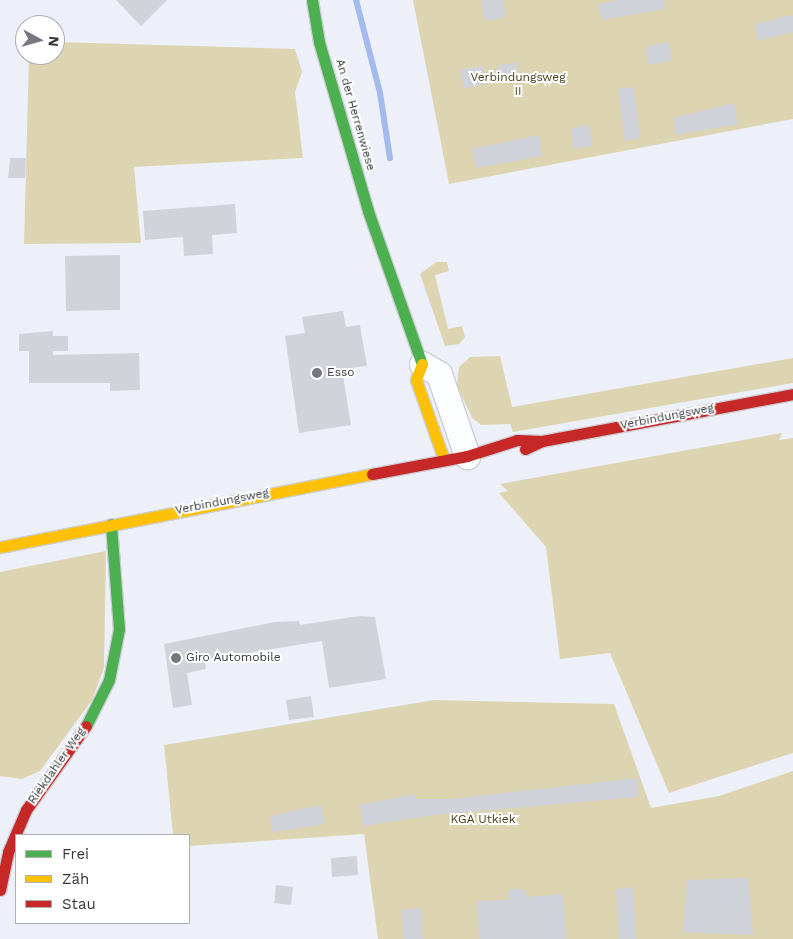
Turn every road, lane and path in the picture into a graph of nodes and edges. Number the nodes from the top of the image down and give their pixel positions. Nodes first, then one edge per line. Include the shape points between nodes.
1 (312, 0) edge
2 (422, 364) joint
3 (793, 394) edge
4 (456, 458) junction
5 (111, 524) junction
6 (0, 547) edge
7 (16, 834) edge
8 (15, 836) edge
9 (0, 890) edge

1 - 2 main road, An der Herrenwiese via 320,42 376,236
2 - 4 street via 438,374
3 - 4 main road, Verbindungsweg via 542,441 517,440
4 - 5 main road, Verbindungsweg
5 - 6 main road, Verbindungsweg
5 - 7 main road, Riekdahler Weg via 119,629 109,680 86,726 26,810
8 - 9 main road, Riekdahler Weg

